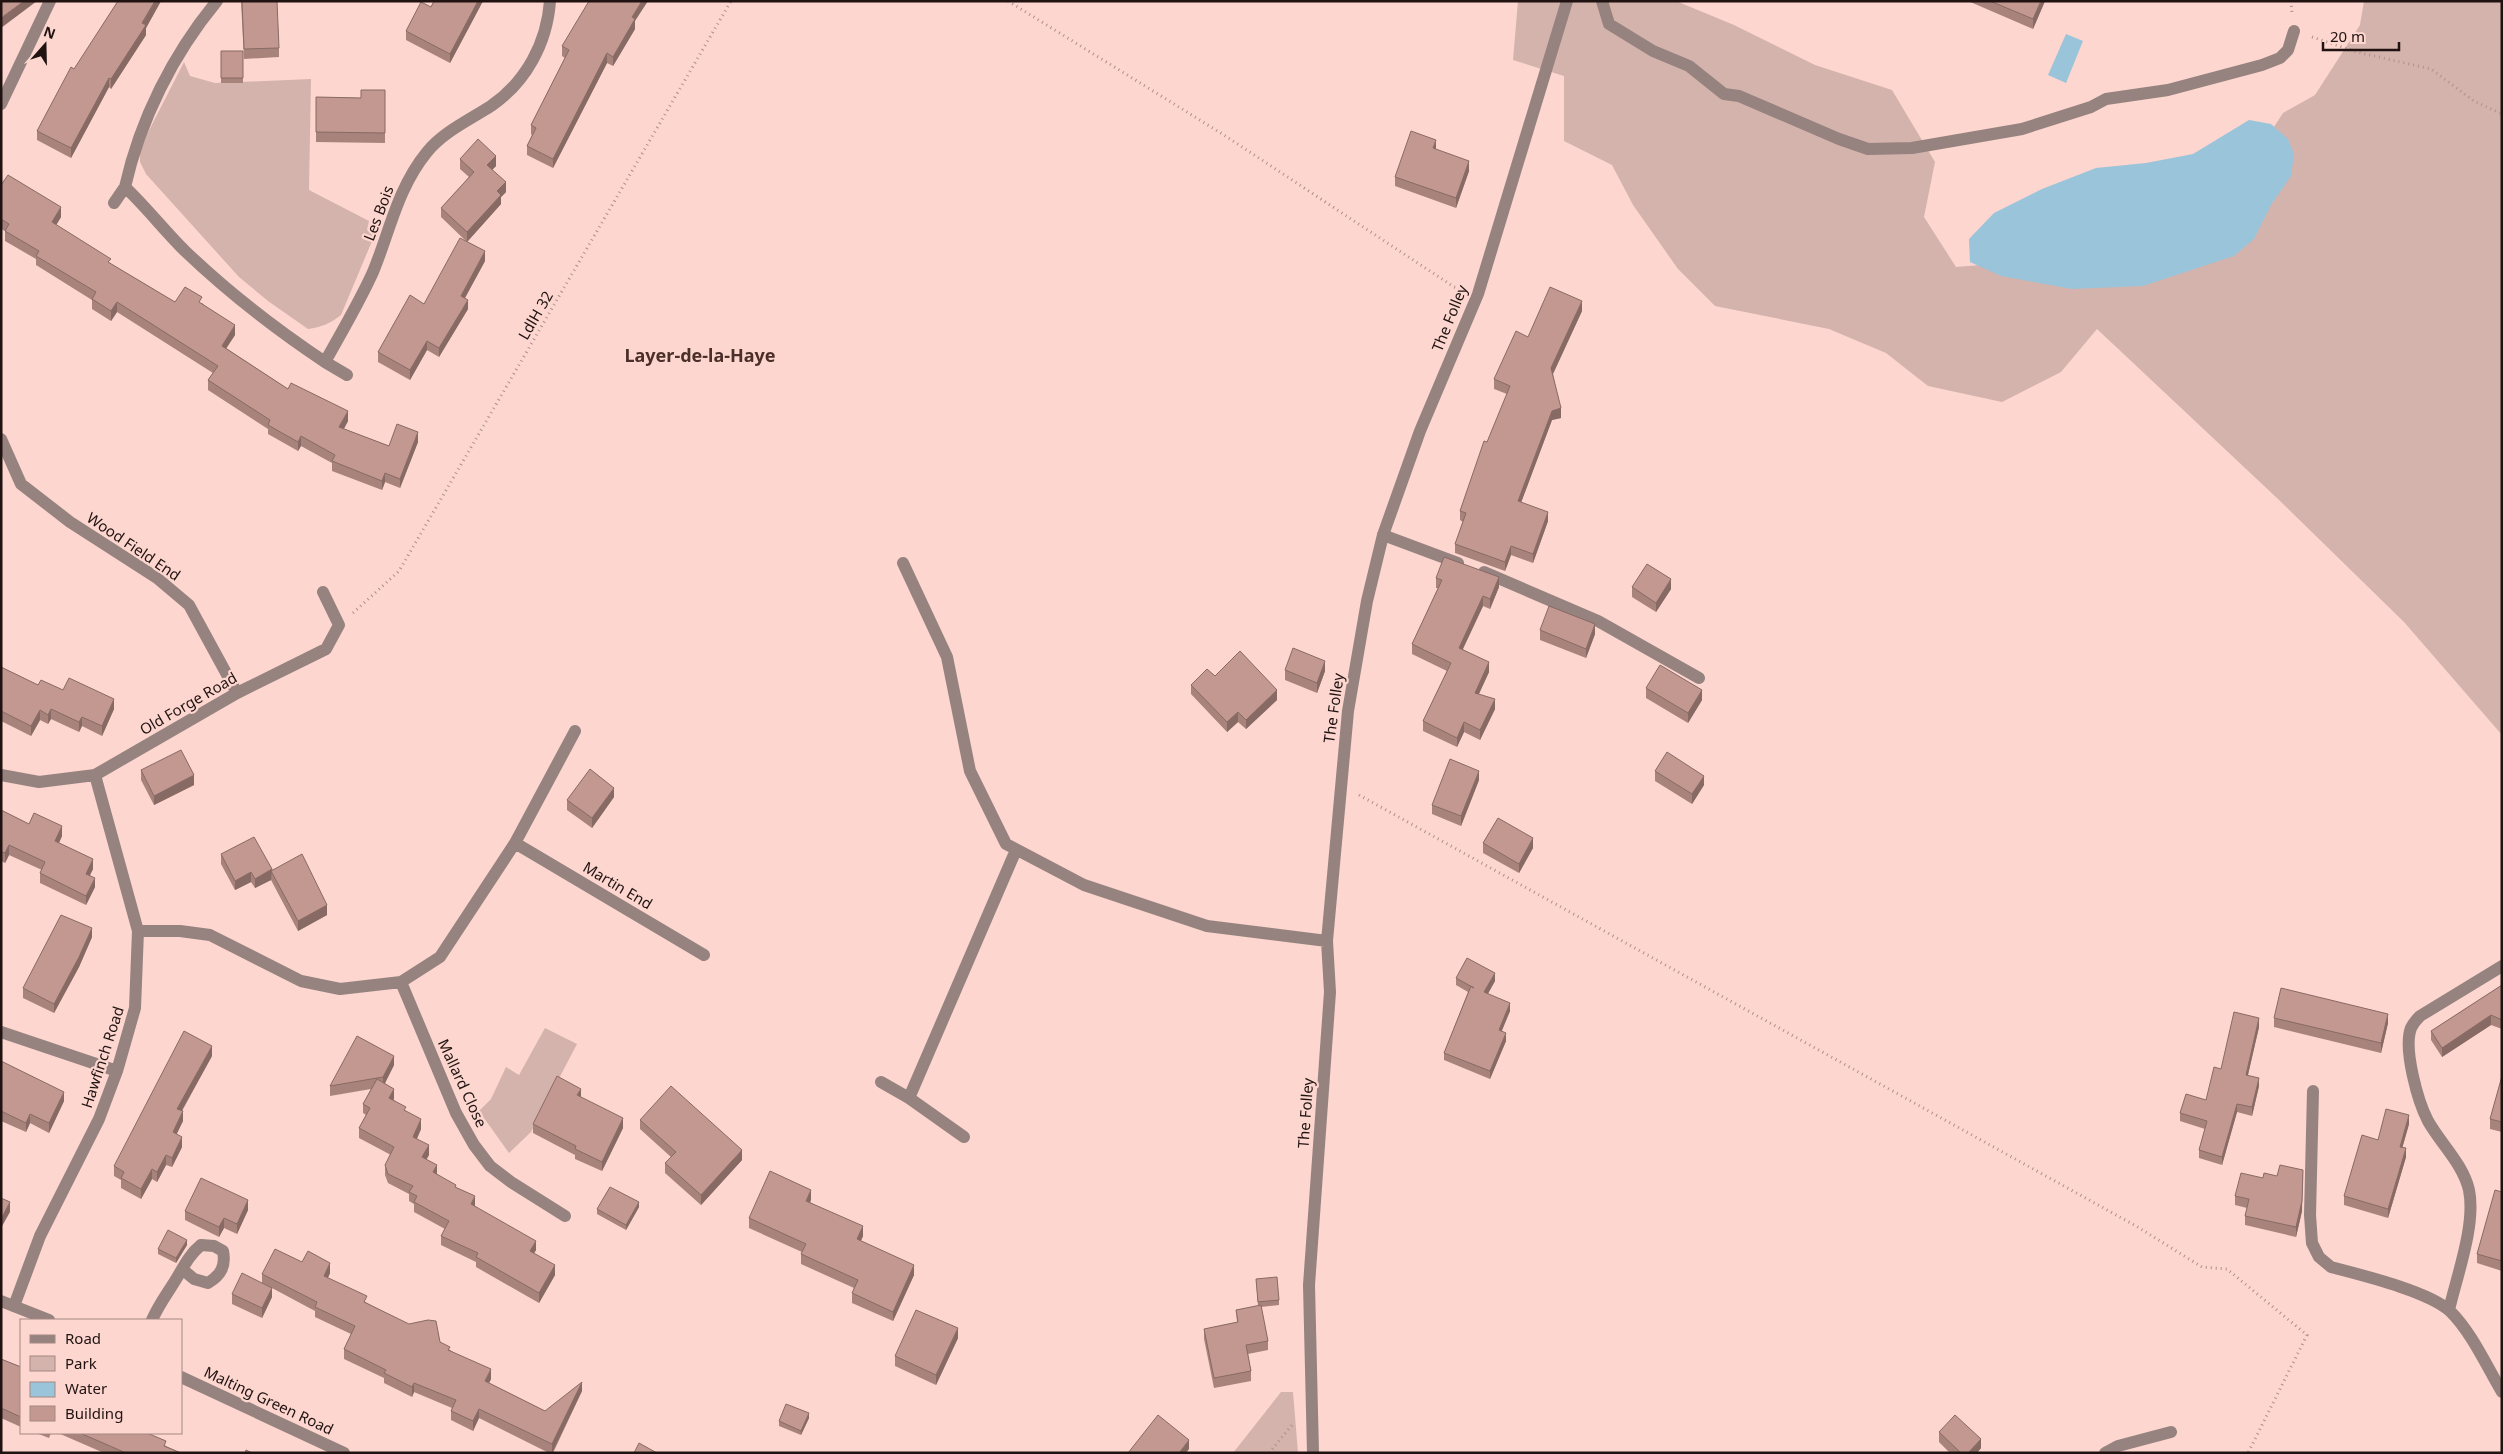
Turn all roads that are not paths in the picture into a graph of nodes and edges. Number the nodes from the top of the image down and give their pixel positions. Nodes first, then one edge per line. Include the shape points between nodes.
1 (50, 1) edge
2 (217, 1) edge
3 (550, 1) edge
4 (1567, 1) edge
5 (1602, 1) edge
6 (2294, 31) dead end
7 (1, 104) edge
8 (125, 187) junction
9 (114, 203) dead end
10 (325, 362) junction
11 (347, 375) dead end
12 (1, 439) edge
13 (1383, 535) junction
14 (903, 563) dead end
15 (323, 592) dead end
16 (1699, 678) dead end
17 (237, 693) junction
18 (575, 731) dead end
19 (1, 775) edge
20 (95, 775) junction
21 (516, 843) junction
22 (1016, 850) junction
23 (138, 931) junction
24 (1327, 941) junction
25 (704, 955) dead end
26 (2502, 966) edge
27 (401, 982) junction
28 (1, 1032) edge
29 (117, 1071) junction
30 (881, 1082) dead end
31 (2313, 1091) dead end
32 (909, 1098) junction
33 (964, 1137) dead end
34 (565, 1216) dead end
35 (182, 1269) dead end
36 (1, 1301) edge
37 (14, 1306) junction
38 (2449, 1310) junction
39 (46, 1319) edge
40 (152, 1319) edge
41 (182, 1377) edge
42 (2502, 1392) edge
43 (2171, 1432) dead end
44 (344, 1453) edge
45 (1313, 1453) edge
46 (2105, 1453) edge

1 - 7 street
2 - 8 street via 197,26 146,119
3 - 10 street, Les Bois via 541,46 516,85 492,105 457,126 427,152 400,194 372,273
4 - 13 street, The Folley via 1478,294 1420,431
5 - 6 street via 1609,24 1653,51 1688,66 1724,94 1739,96 1868,149 1912,148 2022,129 2106,99 2168,90 2262,65 2280,58 2288,50
8 - 9 street
8 - 10 street via 225,289 265,322
10 - 11 street
12 - 17 street, Wood Field End via 21,484 70,522 157,578 189,605
13 - 16 street via 1502,579 1598,622
13 - 24 street, The Folley via 1367,600 1348,711
14 - 22 street via 947,657 970,771 1006,844
15 - 17 street, Old Forge Road via 339,625 326,649
17 - 20 street, Old Forge Road
18 - 21 street
19 - 20 street, Old Forge Road via 39,782
20 - 23 street, Hawfinch Road
21 - 25 street, Martin End
21 - 27 street via 440,957
22 - 24 street via 1084,885 1207,926
22 - 32 street
23 - 27 street via 210,935 301,981 340,989
23 - 29 street, Hawfinch Road via 136,1008
24 - 45 street, The Folley via 1330,992 1308,1285
26 - 38 street via 2420,1016 2410,1032 2411,1062 2420,1102 2465,1177 2469,1190 2469,1222
27 - 34 street, Mallard Close via 456,1113 474,1145 490,1166
28 - 29 street
29 - 37 street, Hawfinch Road via 99,1119 40,1236
30 - 32 street
31 - 38 street via 2310,1215 2312,1243 2319,1257 2331,1267 2429,1298
32 - 33 street
35 - 40 street
36 - 37 street
37 - 39 street
38 - 42 street via 2467,1332
41 - 44 street, Malting Green Road
43 - 46 street via 2118,1446

